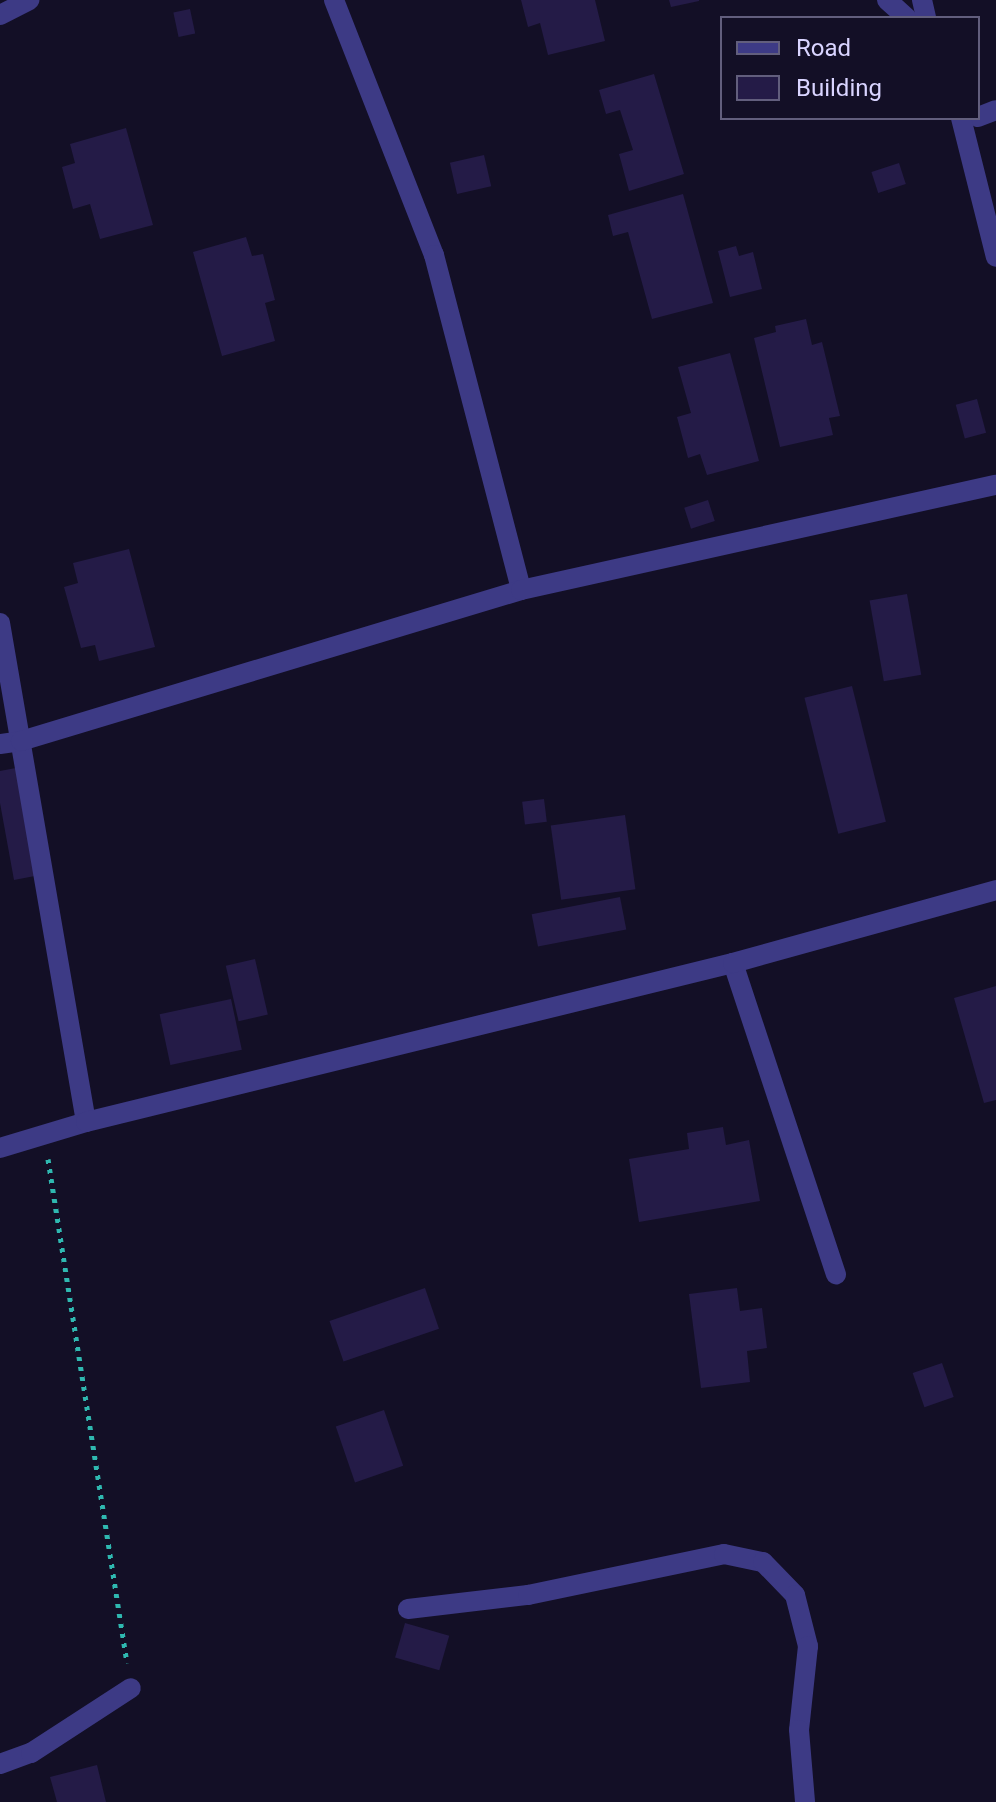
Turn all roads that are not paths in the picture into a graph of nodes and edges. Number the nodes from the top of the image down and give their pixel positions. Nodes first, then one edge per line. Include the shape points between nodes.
1 (29, 0) edge
2 (334, 0) edge
3 (887, 0) edge
4 (0, 15) edge
5 (905, 16) edge
6 (969, 120) edge
7 (996, 257) edge
8 (996, 485) edge
9 (521, 590) junction
10 (0, 623) edge
11 (21, 741) junction
12 (0, 744) edge
13 (996, 890) edge
14 (733, 963) junction
15 (86, 1122) junction
16 (0, 1148) edge
17 (836, 1274) dead end
18 (408, 1609) dead end
19 (131, 1688) road end
20 (0, 1764) edge
21 (805, 1802) edge

1 - 4 street
2 - 9 street via 434,255
3 - 5 street
6 - 7 street
8 - 9 street
9 - 11 street
10 - 11 street
11 - 12 street
11 - 15 street
13 - 14 street
14 - 15 street
14 - 17 street
15 - 16 street
18 - 21 street via 528,1595 724,1554 763,1562 795,1595 808,1646 799,1730
19 - 20 street via 31,1753

